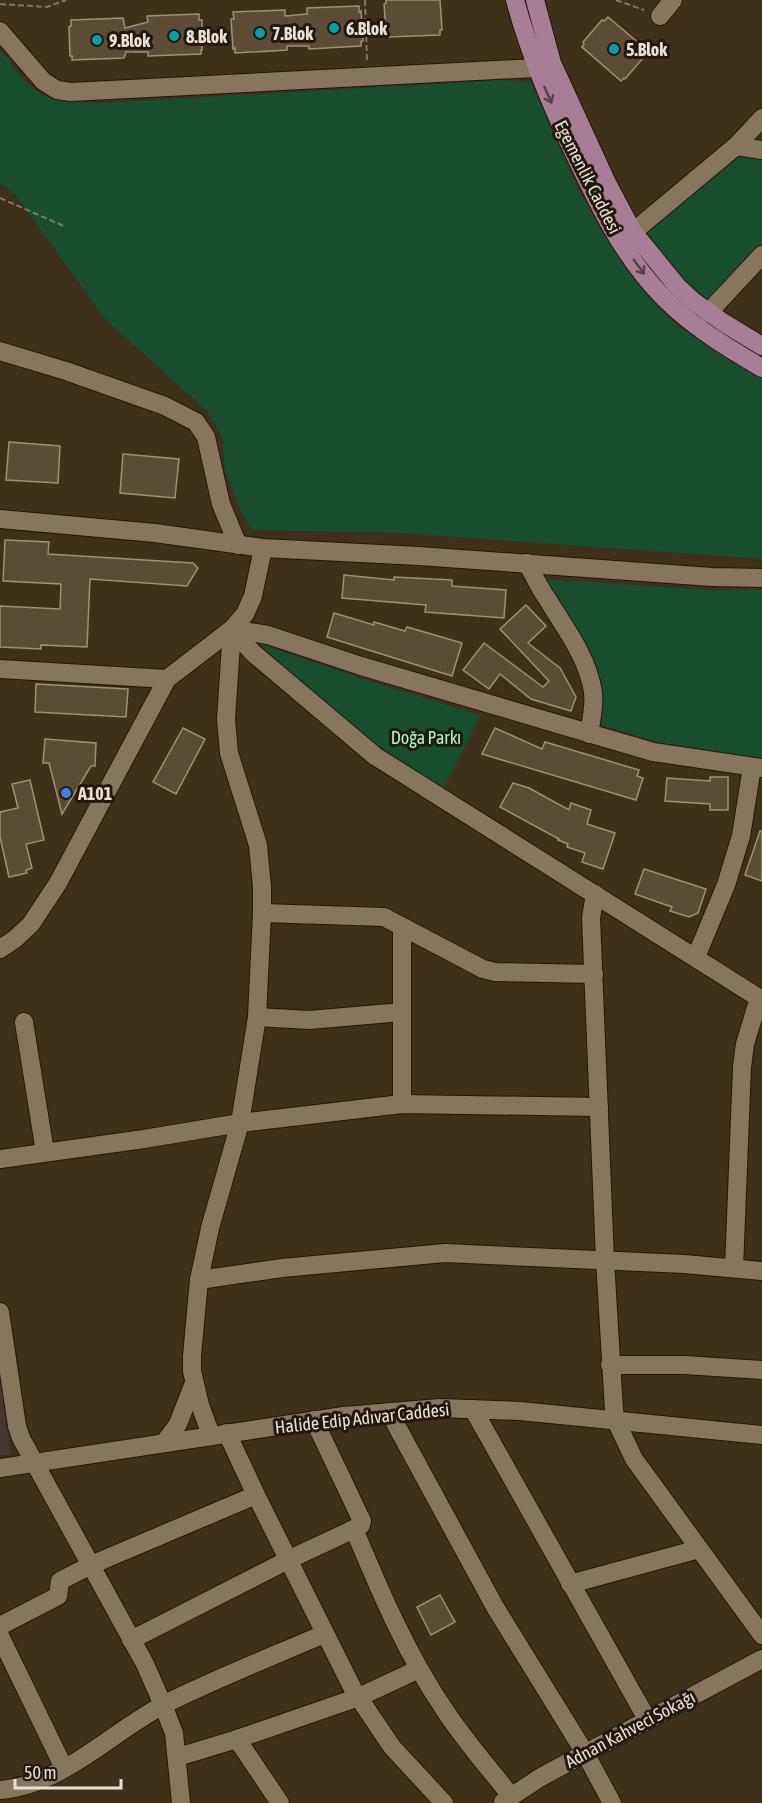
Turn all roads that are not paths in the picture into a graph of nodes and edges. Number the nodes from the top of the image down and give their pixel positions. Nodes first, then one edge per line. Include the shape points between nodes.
1 (515, 0) edge
2 (535, 0) edge
3 (674, 0) edge
4 (660, 16) road end
5 (0, 31) edge
6 (537, 68) junction
7 (762, 118) edge
8 (736, 147) junction
9 (762, 150) edge
10 (633, 232) junction
11 (762, 255) edge
12 (708, 312) junction
13 (762, 346) edge
14 (0, 351) edge
15 (762, 368) edge
16 (0, 519) edge
17 (238, 545) junction
18 (263, 548) junction
19 (527, 563) junction
20 (762, 578) edge
21 (232, 629) junction
22 (0, 669) edge
23 (167, 679) junction
24 (589, 734) junction
25 (757, 768) edge
26 (595, 894) junction
27 (262, 913) junction
28 (402, 927) junction
29 (0, 949) edge
30 (696, 957) junction
31 (594, 974) junction
32 (760, 999) edge
33 (402, 1012) junction
34 (256, 1017) junction
35 (24, 1022) dead end
36 (402, 1104) junction
37 (599, 1107) junction
38 (240, 1123) junction
39 (45, 1152) junction
40 (0, 1159) edge
41 (605, 1260) junction
42 (734, 1268) junction
43 (762, 1272) edge
44 (199, 1280) junction
45 (0, 1312) edge
46 (610, 1365) junction
47 (762, 1370) edge
48 (194, 1381) junction
49 (473, 1409) junction
50 (389, 1412) junction
51 (314, 1420) junction
52 (616, 1421) junction
53 (219, 1434) junction
54 (762, 1435) edge
55 (164, 1443) junction
56 (34, 1463) junction
57 (0, 1468) edge
58 (256, 1495) junction
59 (354, 1529) junction
60 (699, 1549) junction
61 (288, 1560) junction
62 (91, 1565) junction
63 (570, 1584) junction
64 (0, 1626) edge
65 (324, 1634) junction
66 (762, 1635) edge
67 (0, 1636) edge
68 (131, 1640) junction
69 (762, 1659) edge
70 (419, 1669) junction
71 (359, 1697) junction
72 (163, 1705) junction
73 (647, 1719) junction
74 (237, 1739) junction
75 (585, 1753) junction
76 (178, 1756) junction
77 (64, 1768) junction
78 (0, 1790) edge
79 (506, 1800) edge
80 (181, 1803) edge
81 (280, 1803) edge
82 (444, 1803) edge
83 (612, 1803) edge

1 - 6 main road, Egemenlik Caddesi
2 - 10 main road, Egemenlik Caddesi via 552,63
3 - 4 street
5 - 6 street via 43,81 63,91
6 -> 15 main road, Egemenlik Caddesi via 595,198 644,274 692,323
7 - 8 street
8 - 9 street
8 - 10 street
10 - 12 main road, Egemenlik Caddesi via 677,286
11 - 12 street
12 - 13 main road, Egemenlik Caddesi
14 - 17 street via 165,406 196,422 206,437 220,504
16 - 17 street
17 - 18 street
18 - 19 street
18 - 21 street via 253,596
19 - 20 street via 712,578
19 - 24 street via 588,671 593,694
21 - 23 street
21 - 24 street via 268,635
21 - 26 street via 253,653 375,756
21 - 27 street via 226,719 229,753 258,846
22 - 23 street
23 - 29 street via 58,883 31,924
24 - 25 street via 652,752
25 - 30 street via 726,885
26 - 30 street
26 - 31 street via 591,918
27 - 28 street via 384,917
27 - 34 street
28 - 31 street via 489,970
28 - 33 street
30 - 32 street
31 - 37 street
32 - 42 street via 742,1067
33 - 34 street via 309,1020
33 - 36 street
34 - 38 street
35 - 39 street
36 - 37 street
36 - 38 street
37 - 41 street
38 - 39 street
38 - 44 street
39 - 40 street
41 - 42 street
41 - 44 street via 446,1253
41 - 46 street
42 - 43 street
44 - 48 street via 192,1356
45 - 56 street via 17,1426
46 - 47 street
46 - 52 street
48 - 53 street via 200,1405
48 - 55 street via 178,1424
49 - 50 street, Halide Edip Adıvar Caddesi
49 - 52 street, Halide Edip Adıvar Caddesi
49 - 63 street
50 - 51 street, Halide Edip Adıvar Caddesi
50 - 75 street via 495,1607
51 - 53 street, Halide Edip Adıvar Caddesi
51 - 59 street via 362,1521
52 - 54 street, Halide Edip Adıvar Caddesi
52 - 60 street via 634,1459
53 - 55 street, Halide Edip Adıvar Caddesi
53 - 58 street
55 - 56 street, Halide Edip Adıvar Caddesi
56 - 57 street, Halide Edip Adıvar Caddesi
56 - 62 street
58 - 61 street
58 - 62 street
59 - 61 street
59 - 70 street
60 - 63 street
60 - 66 street
61 - 65 street
61 - 68 street
62 - 64 street via 60,1581 58,1596
62 - 68 street
63 - 73 street
65 - 71 street
65 - 72 street
67 - 77 street
68 - 72 street
69 - 73 street, Adnan Kahveci Sokağı
70 - 71 street
70 - 79 street
71 - 74 street
71 - 82 street via 392,1748
72 - 76 street
72 - 77 street
73 - 75 street, Adnan Kahveci Sokağı
74 - 76 street
74 - 81 street
75 - 79 street, Adnan Kahveci Sokağı
75 - 83 street
76 - 80 street
77 - 78 street via 38,1781

